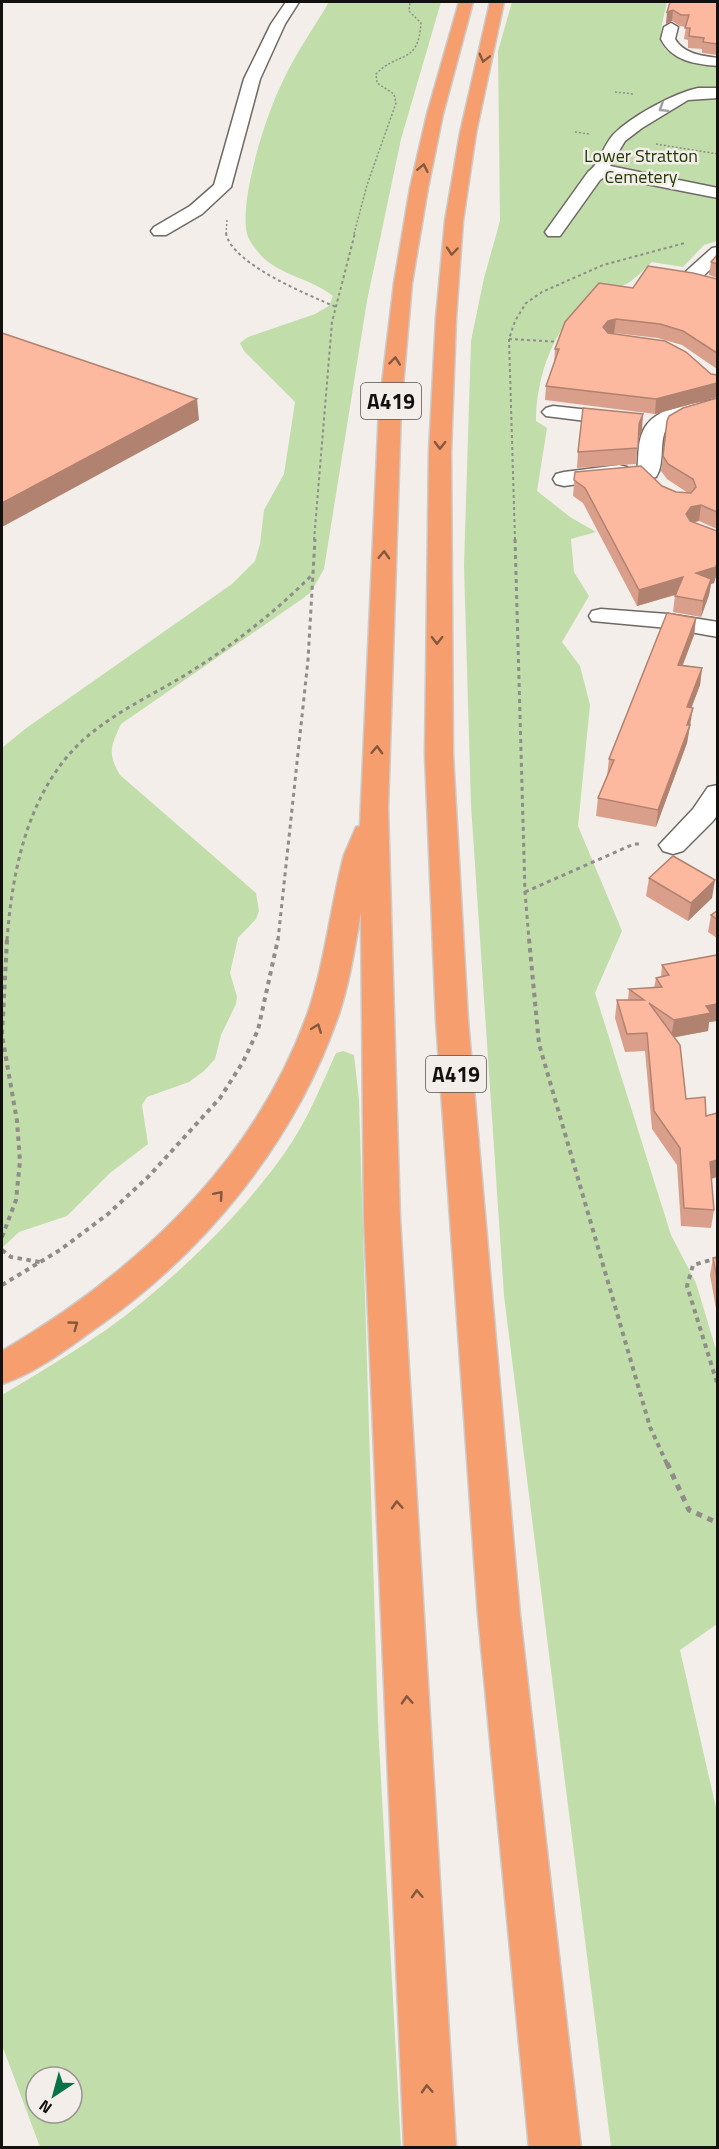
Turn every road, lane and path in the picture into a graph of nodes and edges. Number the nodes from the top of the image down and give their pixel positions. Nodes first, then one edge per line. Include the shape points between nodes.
1 (292, 2) edge
2 (410, 2) edge
3 (466, 2) edge
4 (497, 2) edge
5 (671, 27) edge
6 (717, 62) edge
7 (717, 93) edge
8 (603, 170) junction
9 (717, 193) edge
10 (194, 211) junction
11 (160, 231) dead end
12 (554, 232) dead end
13 (686, 243) dead end
14 (717, 252) edge
15 (670, 272) edge
16 (690, 278) junction
17 (708, 284) edge
18 (336, 307) junction
19 (509, 339) junction
20 (564, 343) edge
21 (717, 405) edge
22 (553, 412) dead end
23 (658, 423) junction
24 (564, 479) dead end
25 (312, 575) junction
26 (602, 616) dead end
27 (717, 630) edge
28 (717, 793) edge
29 (375, 809) junction
30 (673, 845) joint
31 (525, 892) junction
32 (2, 1237) edge
33 (2, 1250) edge
34 (717, 1257) edge
35 (40, 1263) junction
36 (2, 1285) edge
37 (2, 1369) edge
38 (717, 1386) edge
39 (717, 1523) edge
40 (430, 2148) edge
41 (555, 2148) edge

1 - 10 street via 252,79 222,187
2 - 18 path via 409,11 421,23 418,47 376,74 377,83 394,94 396,103 367,185
29 -> 3 highway, A419 via 390,409 403,283 435,114
4 -> 41 highway, A419 via 468,133 454,221 447,308 440,452 439,755 452,1020 499,1615
5 - 6 street via 668,39 674,48 690,57
7 -> 8 street via 683,96 636,125 614,145
8 - 9 street
8 - 12 street via 594,176
10 - 11 street
10 - 18 path via 226,219 229,244 241,255
13 - 19 path via 603,265 542,292 526,303
14 - 16 street
15 - 16 street
16 - 17 street
18 - 25 path
19 - 20 path
19 - 31 path
21 - 23 street
22 - 23 street
23 - 24 street via 654,430 652,479 608,473
25 - 32 path via 277,610 238,640 85,739 70,753 34,811 19,856 5,963 3,1042 15,1111 18,1173 13,1213
25 - 35 path via 308,660 278,942 258,1030 220,1098 186,1136 108,1214
26 - 27 street via 668,621
28 - 30 street via 703,815
37 -> 29 highway, A419 via 71,1328 171,1245 218,1198 272,1125 301,1070 323,1013 355,865
40 -> 29 highway, A419 via 382,1219
30 - 31 path via 658,838 648,844 634,844
31 - 39 path via 539,1044 650,1427 689,1510
33 - 35 path via 11,1257
34 - 38 path via 693,1265 687,1286
35 - 36 path

